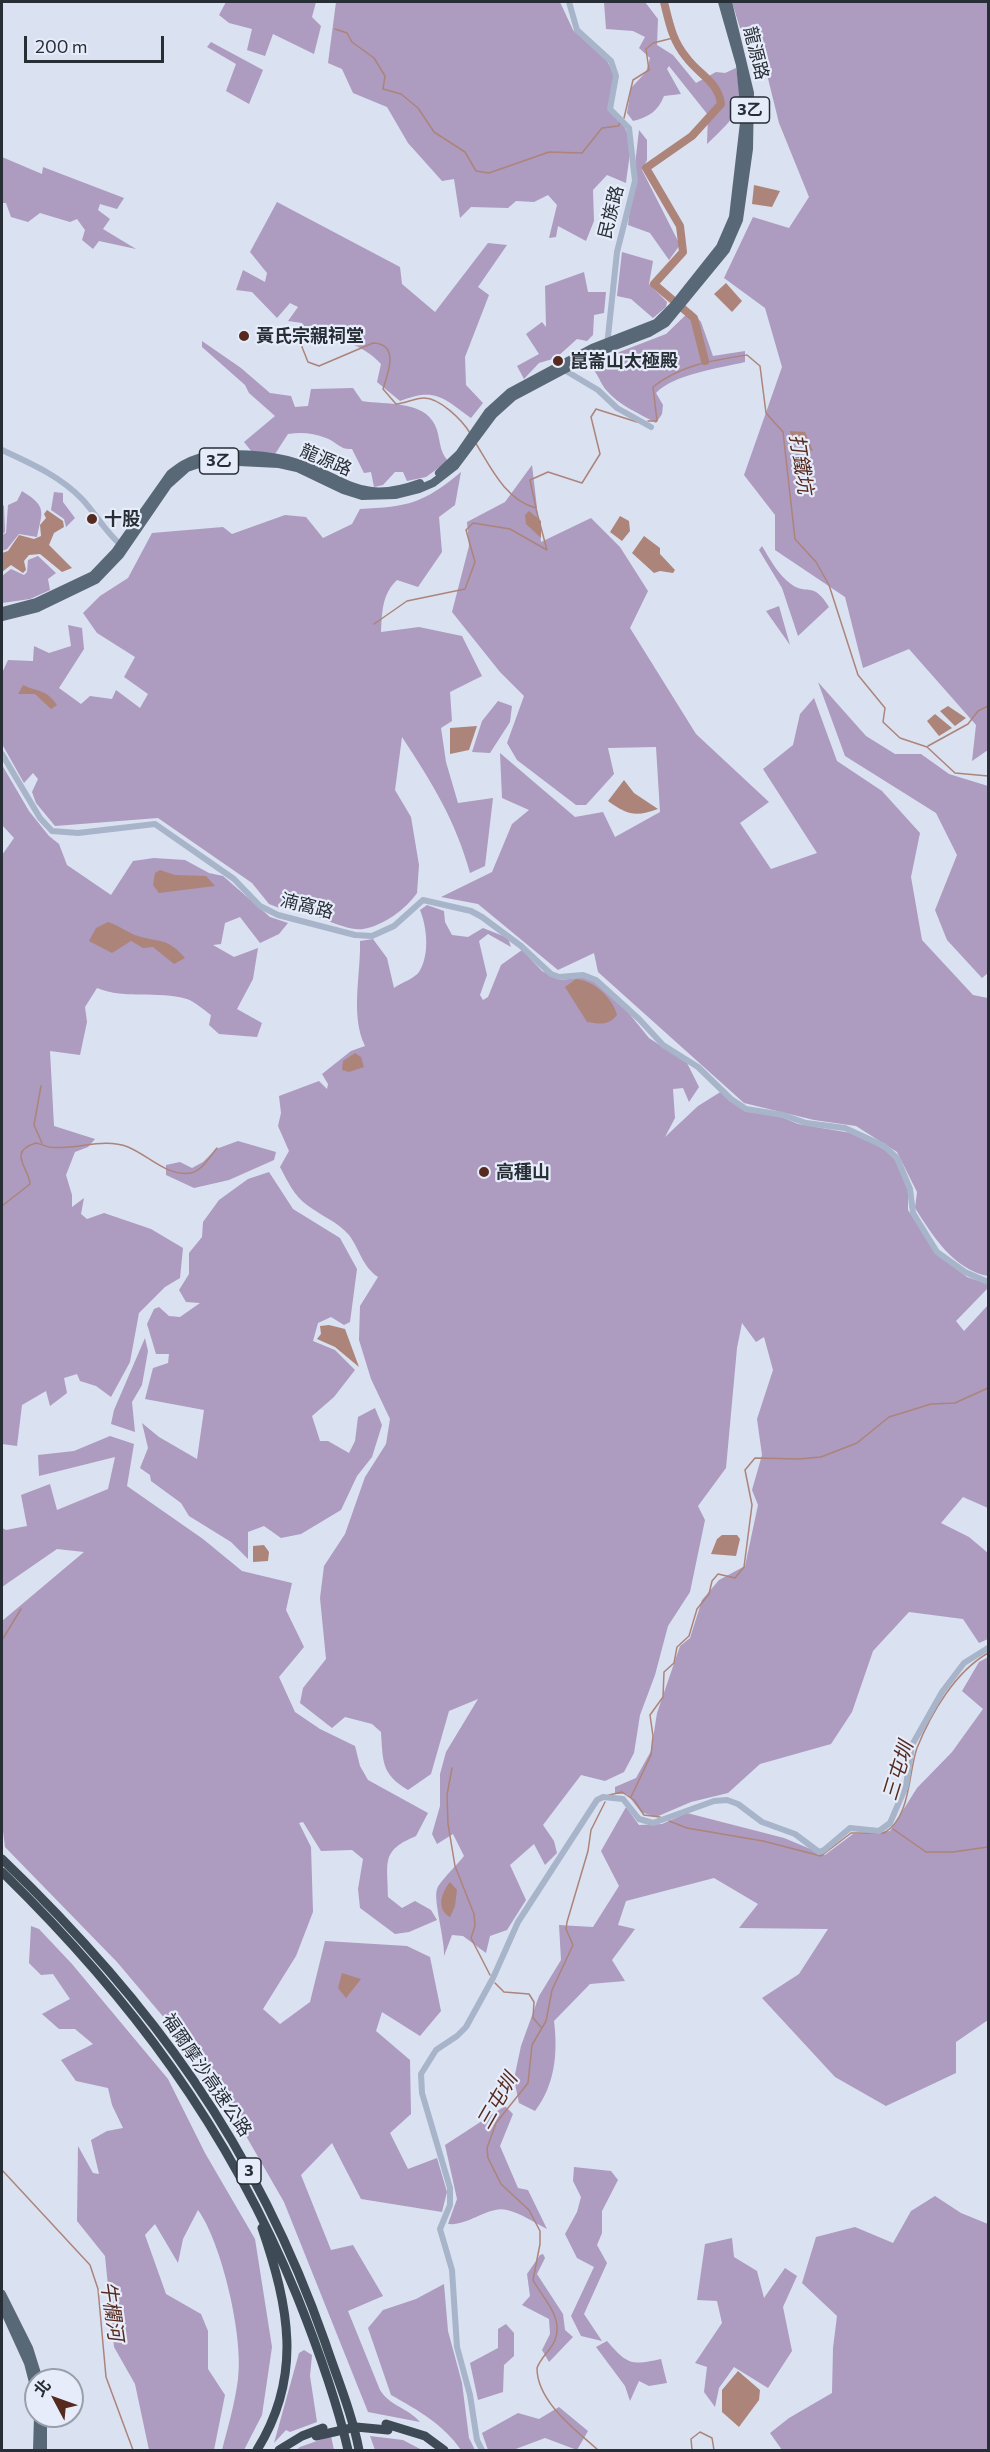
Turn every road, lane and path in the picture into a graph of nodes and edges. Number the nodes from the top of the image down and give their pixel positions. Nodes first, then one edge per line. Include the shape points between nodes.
1 (569, 2) edge
2 (722, 2) edge
3 (728, 2) edge
4 (736, 218) junction
5 (607, 345) junction
6 (561, 368) junction
7 (651, 427) dead end
8 (2, 450) edge
9 (123, 546) junction
10 (2, 611) edge
11 (2, 617) edge
12 (2, 754) edge
13 (988, 1282) edge
14 (988, 1648) edge
15 (2, 1859) edge
16 (2, 1872) edge
17 (67, 1932) junction
18 (252, 2198) junction
19 (2, 2294) edge
20 (2, 2306) edge
21 (29, 2368) edge
22 (35, 2368) edge
23 (353, 2420) junction
24 (387, 2427) junction
25 (38, 2428) edge
26 (43, 2428) edge
27 (37, 2451) edge
28 (43, 2451) edge
29 (257, 2451) edge
30 (279, 2451) edge
31 (289, 2451) edge
32 (348, 2451) edge
33 (359, 2451) edge
34 (365, 2451) edge
35 (437, 2451) edge
36 (444, 2451) edge
37 (482, 2451) edge

1 - 5 street, 民族路 via 577,30 610,61 616,76 610,109 632,135 635,181 617,252
2 - 4 main road, 龍源路 / 3乙 via 744,88
3 - 4 main road, 龍源路 / 3乙 via 750,93 748,149
4 - 5 main road, 3乙 via 679,304 656,323
5 - 6 main road, 3乙
6 - 7 street
6 - 9 main road, 3乙 via 508,401 473,438 455,466 419,489 383,496 352,493 289,466 202,463 180,472
8 - 9 street via 65,484
9 - 10 main road, 3乙 via 84,581 36,602
9 - 11 main road, 3乙 via 106,571 86,586 38,608
12 - 13 street, 湳窩路 via 52,831 78,833 155,824 234,879 269,912 355,935 384,933 423,900 471,911 521,946 551,974 589,976 630,1010 663,1045 705,1072 736,1104 806,1123 844,1128 868,1136 891,1151 910,1189 913,1213 938,1252 965,1272
14 - 37 street via 964,1663 942,1692 912,1745 906,1786 890,1823 879,1831 850,1828 819,1852 795,1834 762,1822 728,1800 695,1806 653,1823 639,1819 623,1799 597,1800 518,1922 466,2027 431,2055 420,2081 450,2188 450,2205 440,2229 452,2270 459,2360
15 - 17 highway, 福爾摩沙高速公路 / 3
16 - 17 highway, 福爾摩沙高速公路 / 3
17 - 18 highway, 福爾摩沙高速公路 / 3 via 167,2058 212,2126
17 - 23 highway, 福爾摩沙高速公路 / 3 via 147,2014 221,2119 300,2275
18 - 29 highway via 283,2299 288,2354 278,2408
18 - 32 highway, 福爾摩沙高速公路 / 3 via 310,2330 340,2415
19 - 22 main road
20 - 21 main road
23 - 33 highway, 福爾摩沙高速公路 / 3
23 - 34 highway
24 - 30 highway via 356,2422 323,2428
24 - 31 highway, bridge via 356,2427 316,2436
24 - 35 highway via 420,2439
24 - 36 highway via 425,2436
25 - 27 main road
26 - 28 main road

